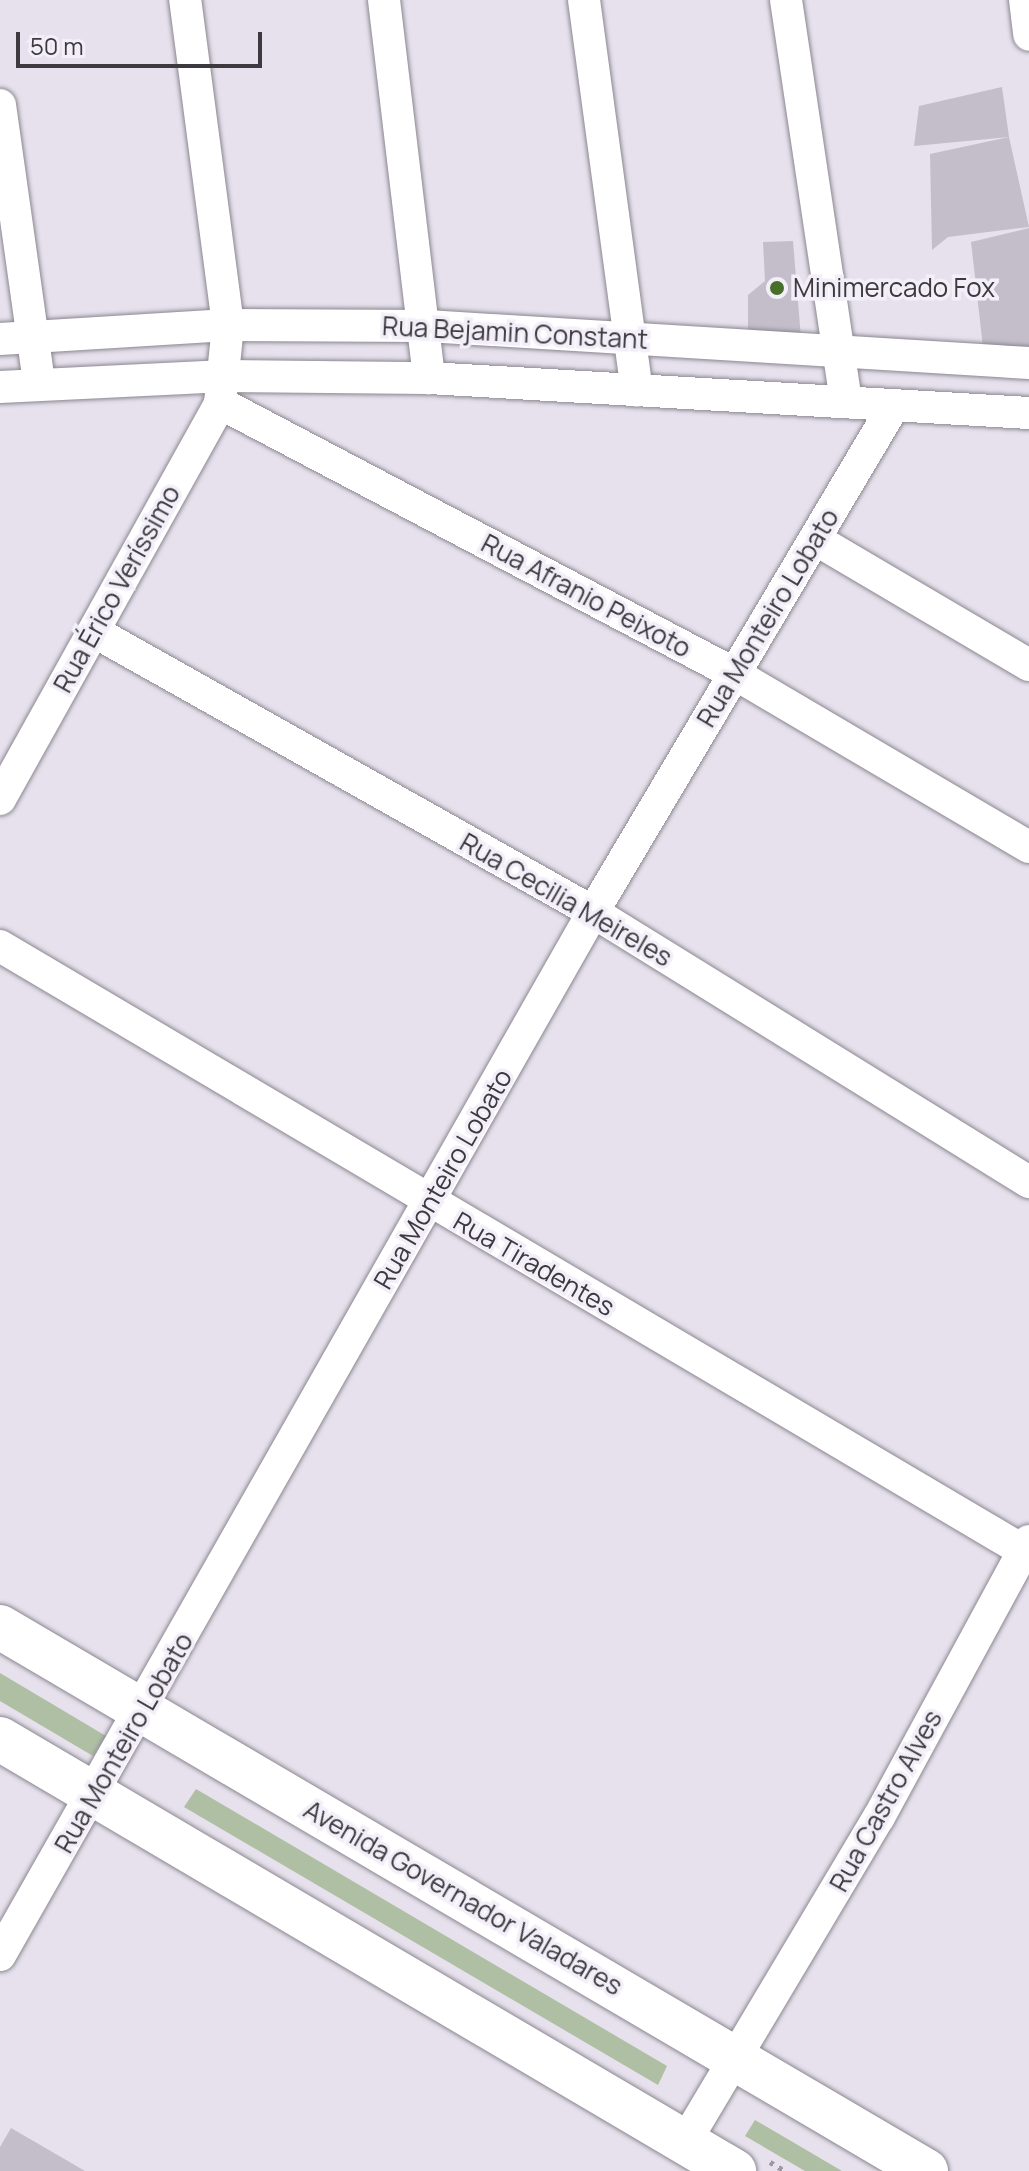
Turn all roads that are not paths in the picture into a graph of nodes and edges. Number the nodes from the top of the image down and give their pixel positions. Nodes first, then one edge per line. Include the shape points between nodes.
1 (185, 0) edge
2 (384, 0) edge
3 (584, 0) edge
4 (786, 0) edge
5 (1025, 0) edge
6 (1029, 35) edge
7 (0, 105) edge
8 (228, 325) junction
9 (427, 326) junction
10 (14, 338) edge
11 (630, 338) junction
12 (835, 350) junction
13 (1029, 363) edge
14 (429, 378) junction
15 (39, 384) junction
16 (0, 387) edge
17 (223, 390) junction
18 (637, 390) junction
19 (846, 402) junction
20 (893, 407) junction
21 (1029, 413) edge
22 (815, 539) junction
23 (95, 632) junction
24 (1029, 665) edge
25 (735, 674) junction
26 (0, 799) edge
27 (1029, 847) edge
28 (593, 912) junction
29 (0, 946) edge
30 (1029, 1182) edge
31 (429, 1203) junction
32 (1027, 1548) edge
33 (0, 1627) edge
34 (144, 1711) junction
35 (0, 1739) edge
36 (97, 1796) junction
37 (0, 1955) edge
38 (737, 2058) junction
39 (685, 2142) junction
40 (734, 2171) edge
41 (926, 2171) edge

1 - 8 street
2 - 9 street
3 - 11 street
4 - 12 street
5 - 6 street
7 - 10 street
8 - 9 street, Rua Bejamin Constant
8 - 10 street, Rua Bejamin Constant
8 - 17 street
9 - 11 street, Rua Bejamin Constant
9 - 14 street
10 - 15 street
11 - 12 street, Rua Bejamin Constant
11 - 18 street
12 - 13 street, Rua Bejamin Constant
12 - 19 street
14 - 17 street, Rua Bejamin Constant
14 - 18 street, Rua Bejamin Constant
15 - 16 street, Rua Bejamin Constant
15 - 17 street, Rua Bejamin Constant
17 - 23 street, Rua Érico Veríssimo
17 - 25 street, Rua Afranio Peixoto
18 - 19 street, Rua Bejamin Constant
19 - 20 street, Rua Bejamin Constant
20 - 21 street, Rua Bejamin Constant
20 - 22 street, Rua Monteiro Lobato
22 - 24 street
22 - 25 street, Rua Monteiro Lobato
23 - 26 street, Rua Érico Veríssimo
23 - 28 street, Rua Cecilia Meireles
25 - 27 street, Rua Afranio Peixoto
25 - 28 street, Rua Monteiro Lobato
28 - 30 street, Rua Cecilia Meireles
28 - 31 street, Rua Monteiro Lobato
29 - 31 street, Rua Tiradentes
31 - 32 street, Rua Tiradentes
31 - 34 street, Rua Monteiro Lobato
32 - 38 street, Rua Castro Alves
33 - 34 main road, Avenida Governador Valadares
34 - 36 street, Rua Monteiro Lobato
34 - 38 main road, Avenida Governador Valadares
35 - 36 main road
36 - 37 street, Rua Monteiro Lobato
36 - 39 main road
38 - 39 street, Rua Castro Alves
38 - 41 main road, Avenida Governador Valadares
39 - 40 main road

